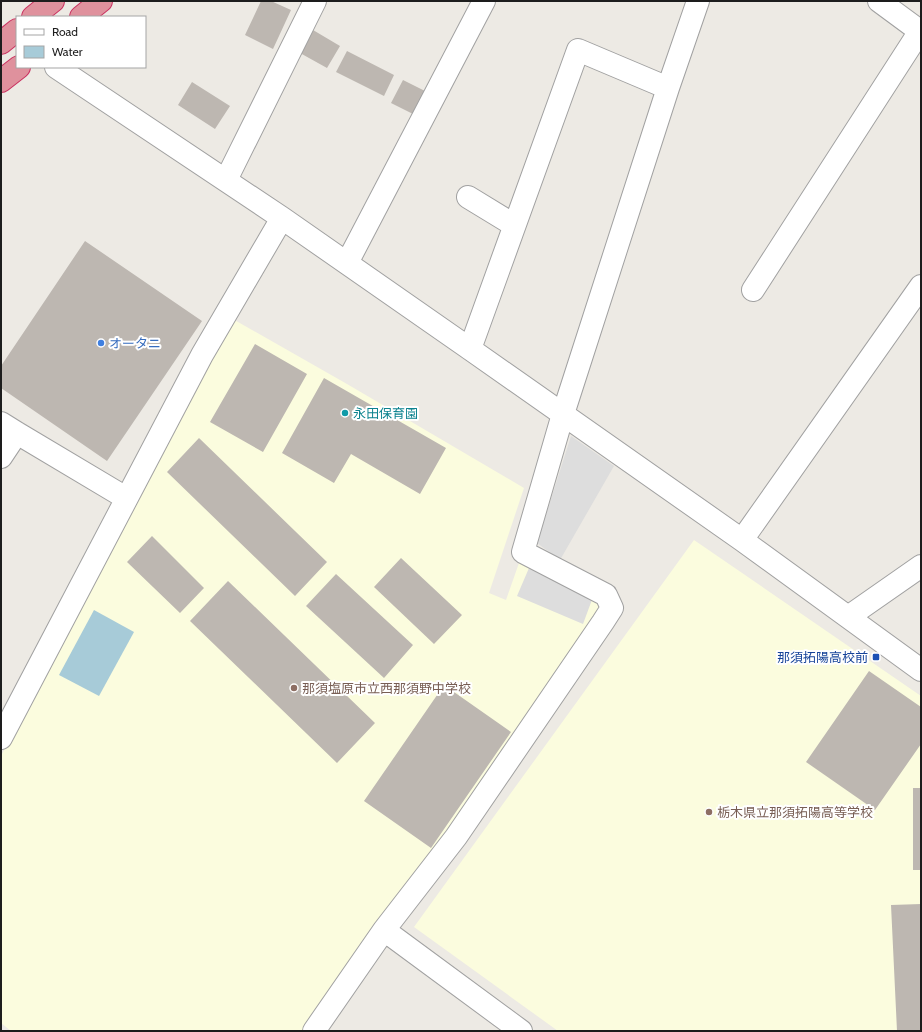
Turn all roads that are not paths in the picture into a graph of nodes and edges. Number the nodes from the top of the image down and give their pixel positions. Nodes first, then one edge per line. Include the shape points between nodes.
1 (53, 1) edge
2 (101, 1) edge
3 (315, 1) edge
4 (484, 1) edge
5 (698, 1) edge
6 (879, 1) edge
7 (35, 16) edge
8 (82, 16) edge
9 (921, 31) edge
10 (18, 68) edge
11 (58, 68) edge
12 (1, 81) edge
13 (668, 88) junction
14 (226, 180) junction
15 (468, 197) dead end
16 (282, 218) junction
17 (514, 226) junction
18 (347, 263) junction
19 (921, 286) edge
20 (752, 290) dead end
21 (470, 349) junction
22 (563, 414) junction
23 (9, 428) edge
24 (1, 457) edge
25 (126, 498) junction
26 (742, 540) junction
27 (921, 566) edge
28 (848, 617) junction
29 (921, 670) edge
30 (4, 725) edge
31 (384, 930) junction
32 (314, 1031) edge
33 (521, 1031) edge

1 - 7 highway
2 - 8 highway
3 - 14 street
4 - 18 street
5 - 13 street
6 - 9 street
9 - 20 street
10 - 12 highway
11 - 14 street
13 - 17 street via 578,50
13 - 22 street
14 - 16 street
15 - 17 street
16 - 18 street
16 - 25 street via 202,354
17 - 21 street
18 - 21 street
19 - 26 street
21 - 22 street
22 - 26 street
22 - 31 street via 523,552 606,595 612,608 456,837
23 - 24 street
23 - 25 street
25 - 30 street
26 - 28 street
27 - 28 street
28 - 29 street
31 - 32 street
31 - 33 street

